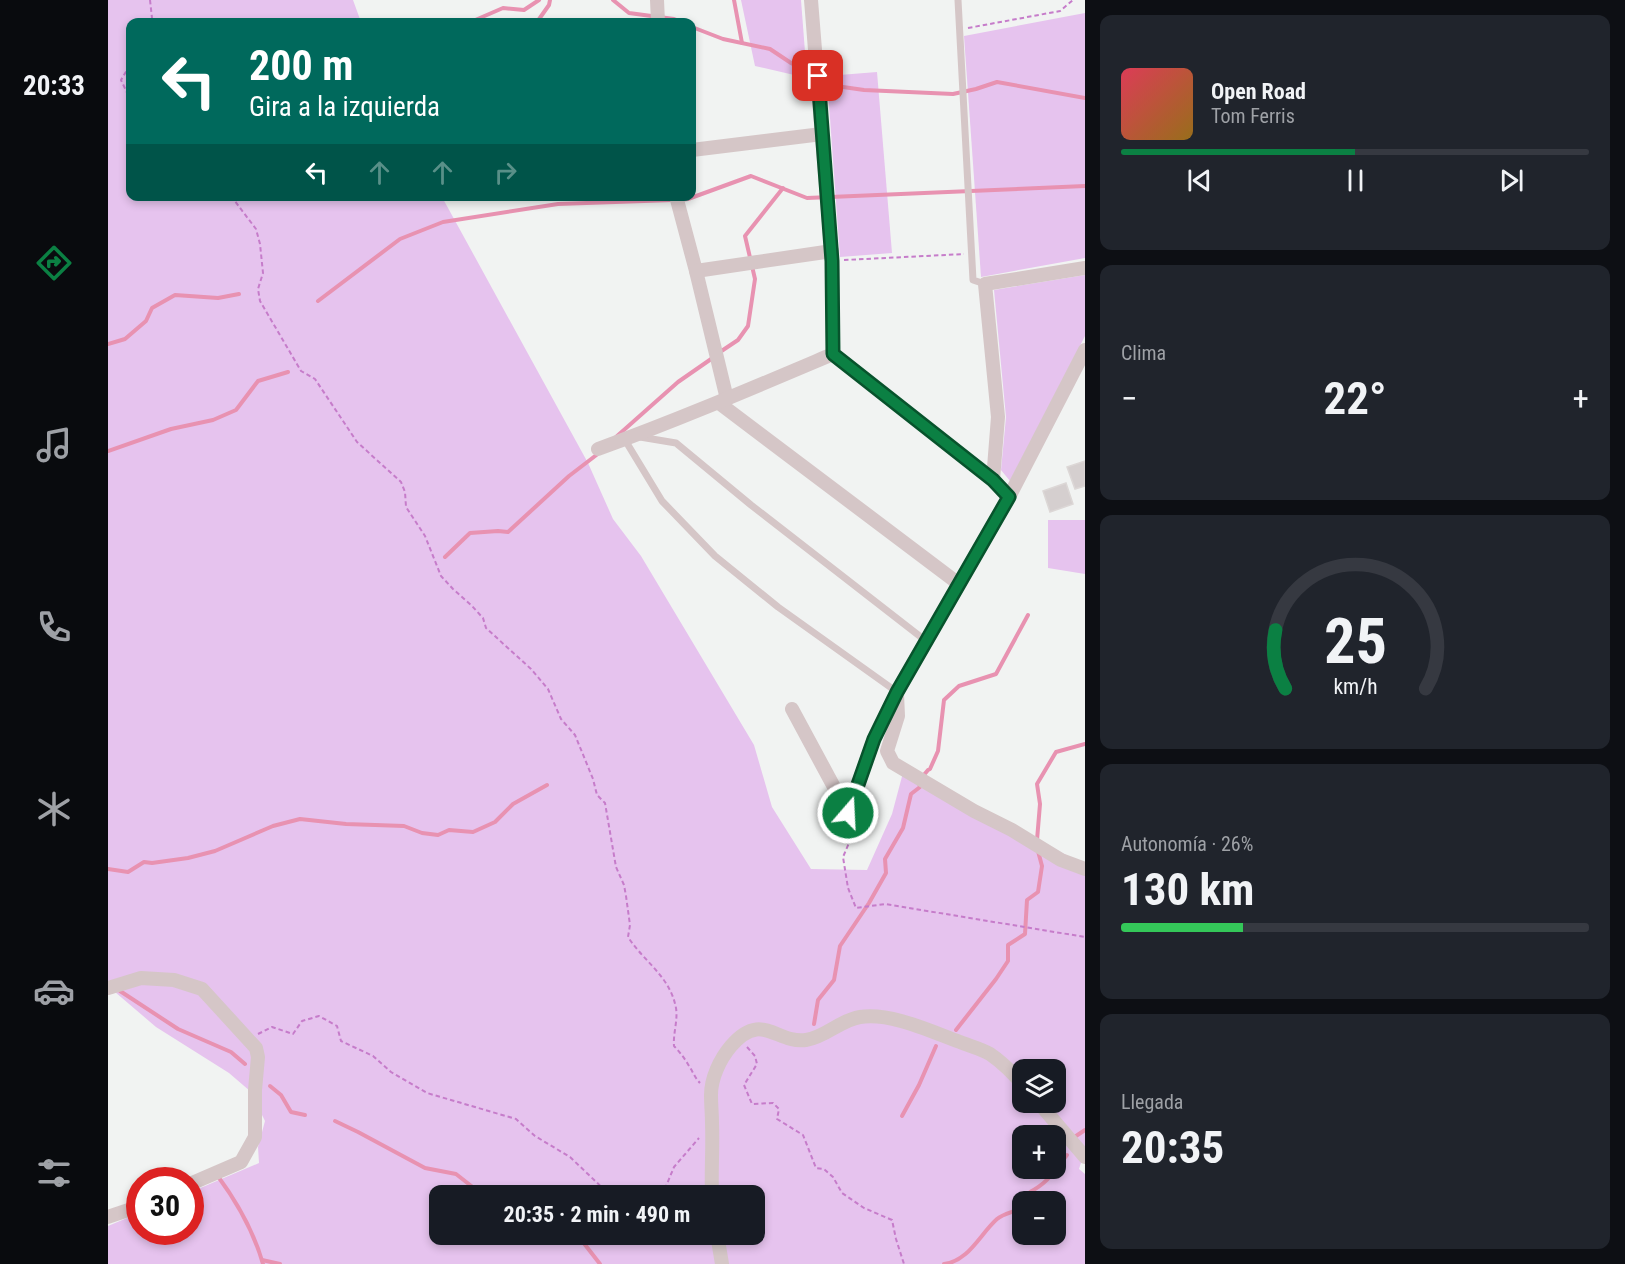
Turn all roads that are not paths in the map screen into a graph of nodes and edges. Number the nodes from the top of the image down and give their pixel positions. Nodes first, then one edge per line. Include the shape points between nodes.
1 (657, 0) edge
2 (811, 0) edge
3 (958, 0) edge
4 (657, 18) edge
5 (822, 134) junction
6 (696, 150) edge
7 (677, 201) edge
8 (832, 256) junction
9 (1085, 268) edge
10 (696, 271) junction
11 (986, 284) junction
12 (1085, 350) edge
13 (833, 354) junction
14 (723, 401) junction
15 (630, 438) junction
16 (598, 449) dead end
17 (993, 480) junction
18 (1009, 497) junction
19 (958, 584) junction
20 (926, 641) junction
21 (897, 692) junction
22 (792, 709) dead end
23 (1085, 869) edge
24 (108, 988) edge
25 (1012, 1072) edge
26 (1047, 1113) edge
27 (1085, 1158) edge
28 (204, 1178) edge
29 (712, 1185) edge
30 (126, 1211) edge
31 (108, 1217) edge
32 (719, 1245) edge
33 (722, 1264) edge

1 - 4 street
2 - 5 street
3 - 11 lane via 973,280
5 - 6 street
5 - 8 street
7 - 10 street
8 - 10 street
8 - 13 street
9 - 11 street
10 - 14 street
11 - 17 street via 998,417
12 - 18 street
13 - 14 street
13 - 17 street
14 - 15 street
14 - 19 street
15 - 16 street
15 - 20 lane via 676,443
15 - 21 lane via 662,501 715,556 778,607
17 - 18 street
18 - 19 street
19 - 20 street
20 - 21 street
21 - 22 street via 874,739 848,813
21 - 23 street via 898,716 887,751 893,763 1060,860
24 - 28 street via 141,978 174,980 202,989 256,1048 255,1137 241,1162
25 - 29 street via 988,1053 884,1017 843,1021 807,1040 761,1029 746,1033 725,1055 714,1076
26 - 27 street
30 - 31 street
32 - 33 street

